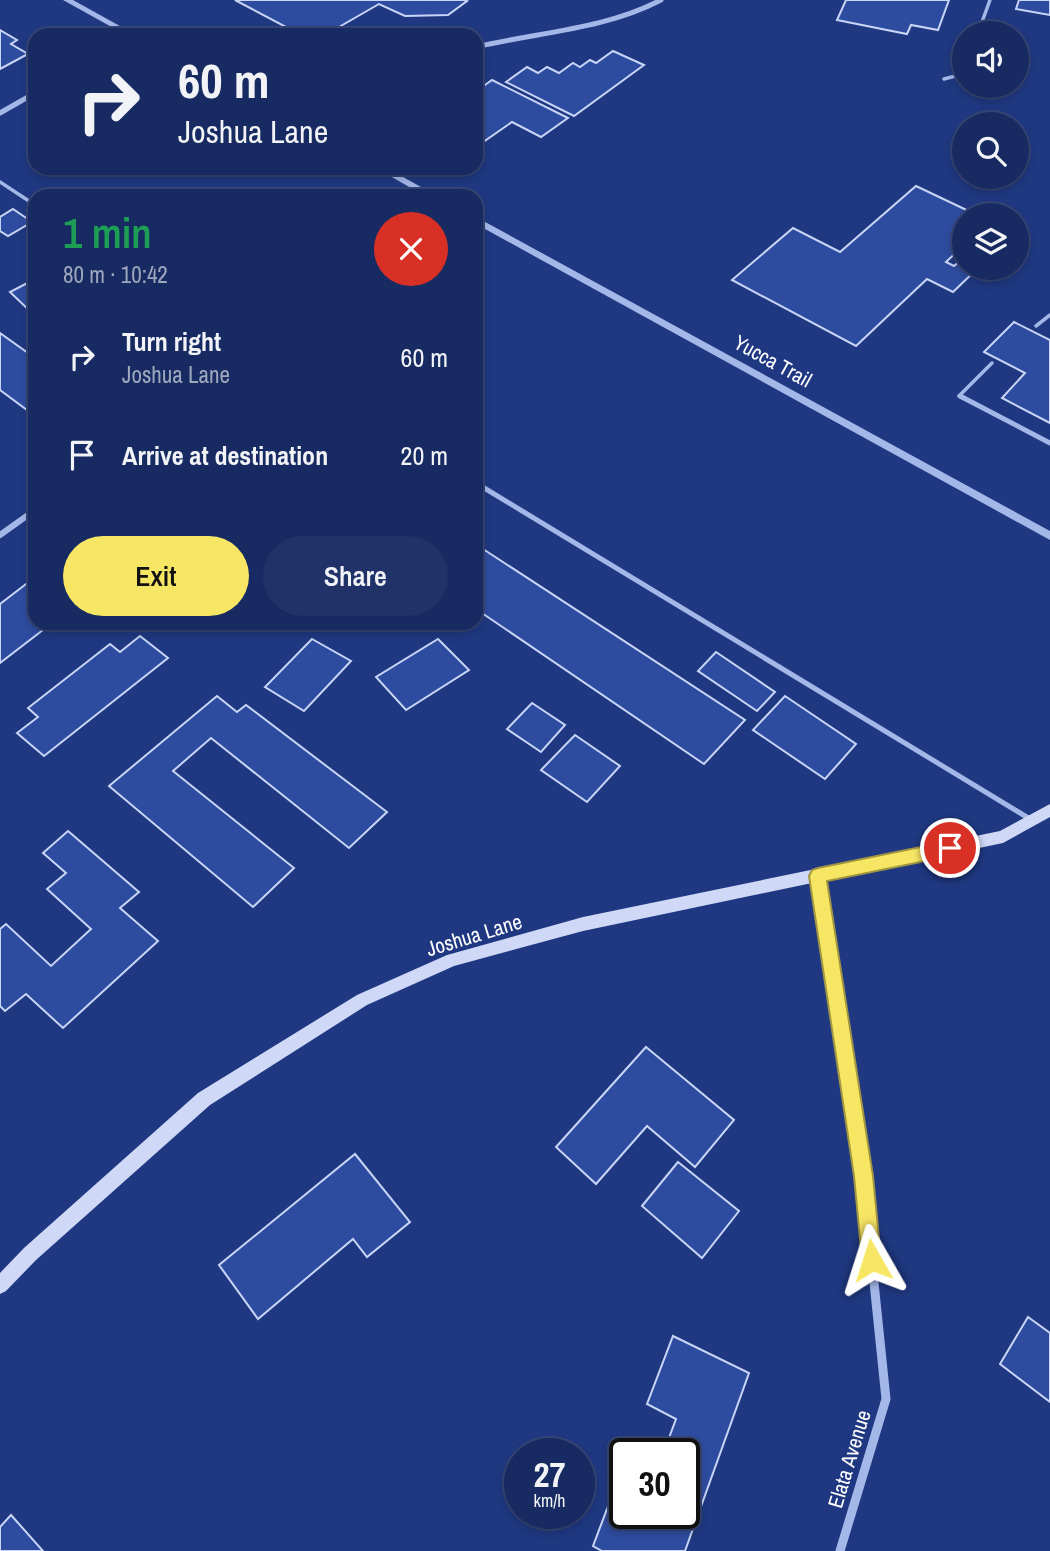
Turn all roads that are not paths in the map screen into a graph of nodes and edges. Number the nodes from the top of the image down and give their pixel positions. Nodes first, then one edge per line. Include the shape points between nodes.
1 (67, 0) edge
2 (661, 0) edge
3 (990, 0) edge
4 (982, 21) edge
5 (119, 28) edge
6 (483, 46) edge
7 (952, 77) edge
8 (944, 79) dead end
9 (28, 97) edge
10 (0, 113) edge
11 (393, 175) edge
12 (0, 183) edge
13 (419, 189) edge
14 (28, 201) edge
15 (483, 224) edge
16 (1050, 315) edge
17 (1035, 326) dead end
18 (992, 363) dead end
19 (1050, 443) edge
20 (483, 487) edge
21 (28, 515) edge
22 (0, 535) edge
23 (1050, 536) edge
24 (1050, 810) edge
25 (1032, 820) junction
26 (818, 876) junction
27 (0, 1285) edge
28 (840, 1551) edge

1 - 5 street
2 - 6 street via 597,26
3 - 4 lane
7 - 8 lane
9 - 10 street
11 - 13 street
12 - 14 lane
15 - 23 street, Yucca Trail
16 - 17 lane
18 - 19 lane via 959,396
20 - 25 lane
21 - 22 street
24 - 25 main road, Joshua Lane
25 - 26 main road, Joshua Lane via 1003,837
26 - 27 main road, Joshua Lane via 583,924 452,960 362,1000 204,1099
26 - 28 street, Elata Avenue via 863,1176 886,1399

